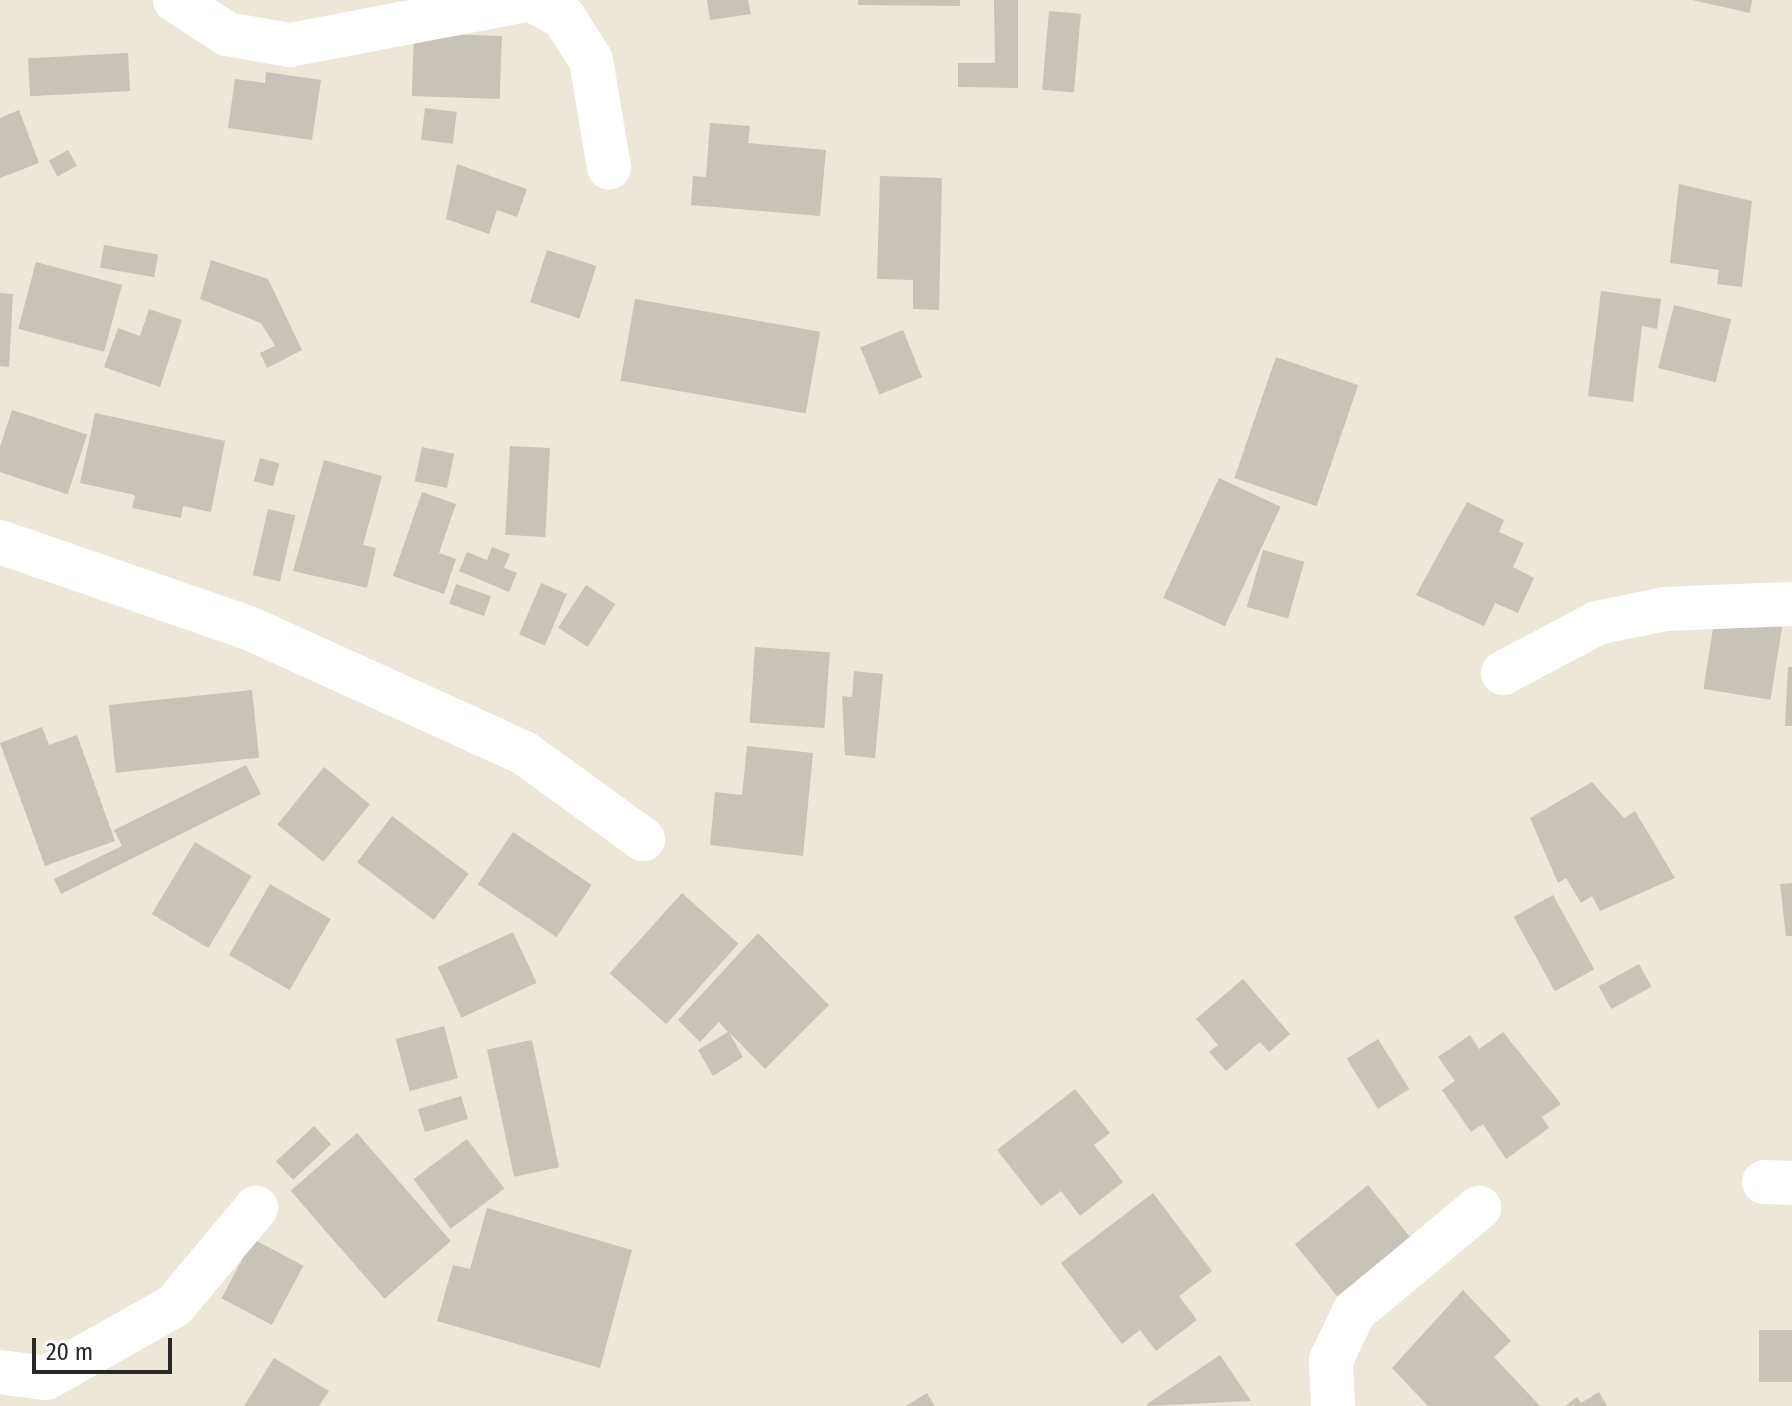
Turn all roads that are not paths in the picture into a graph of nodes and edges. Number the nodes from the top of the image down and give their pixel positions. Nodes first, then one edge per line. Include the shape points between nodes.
1 (175, 0) edge
2 (530, 0) edge
3 (609, 167) dead end
4 (0, 542) edge
5 (1792, 604) edge
6 (1503, 673) dead end
7 (643, 839) dead end
8 (256, 1208) dead end
9 (1479, 1208) dead end
10 (0, 1372) edge
11 (1333, 1406) edge

1 - 2 street via 227,34 290,45
2 - 3 street via 564,18 591,60
4 - 7 street via 251,629 510,746
5 - 6 street via 1665,609 1597,623
8 - 10 street via 174,1306 150,1322 46,1378
9 - 11 street via 1354,1312 1331,1360

